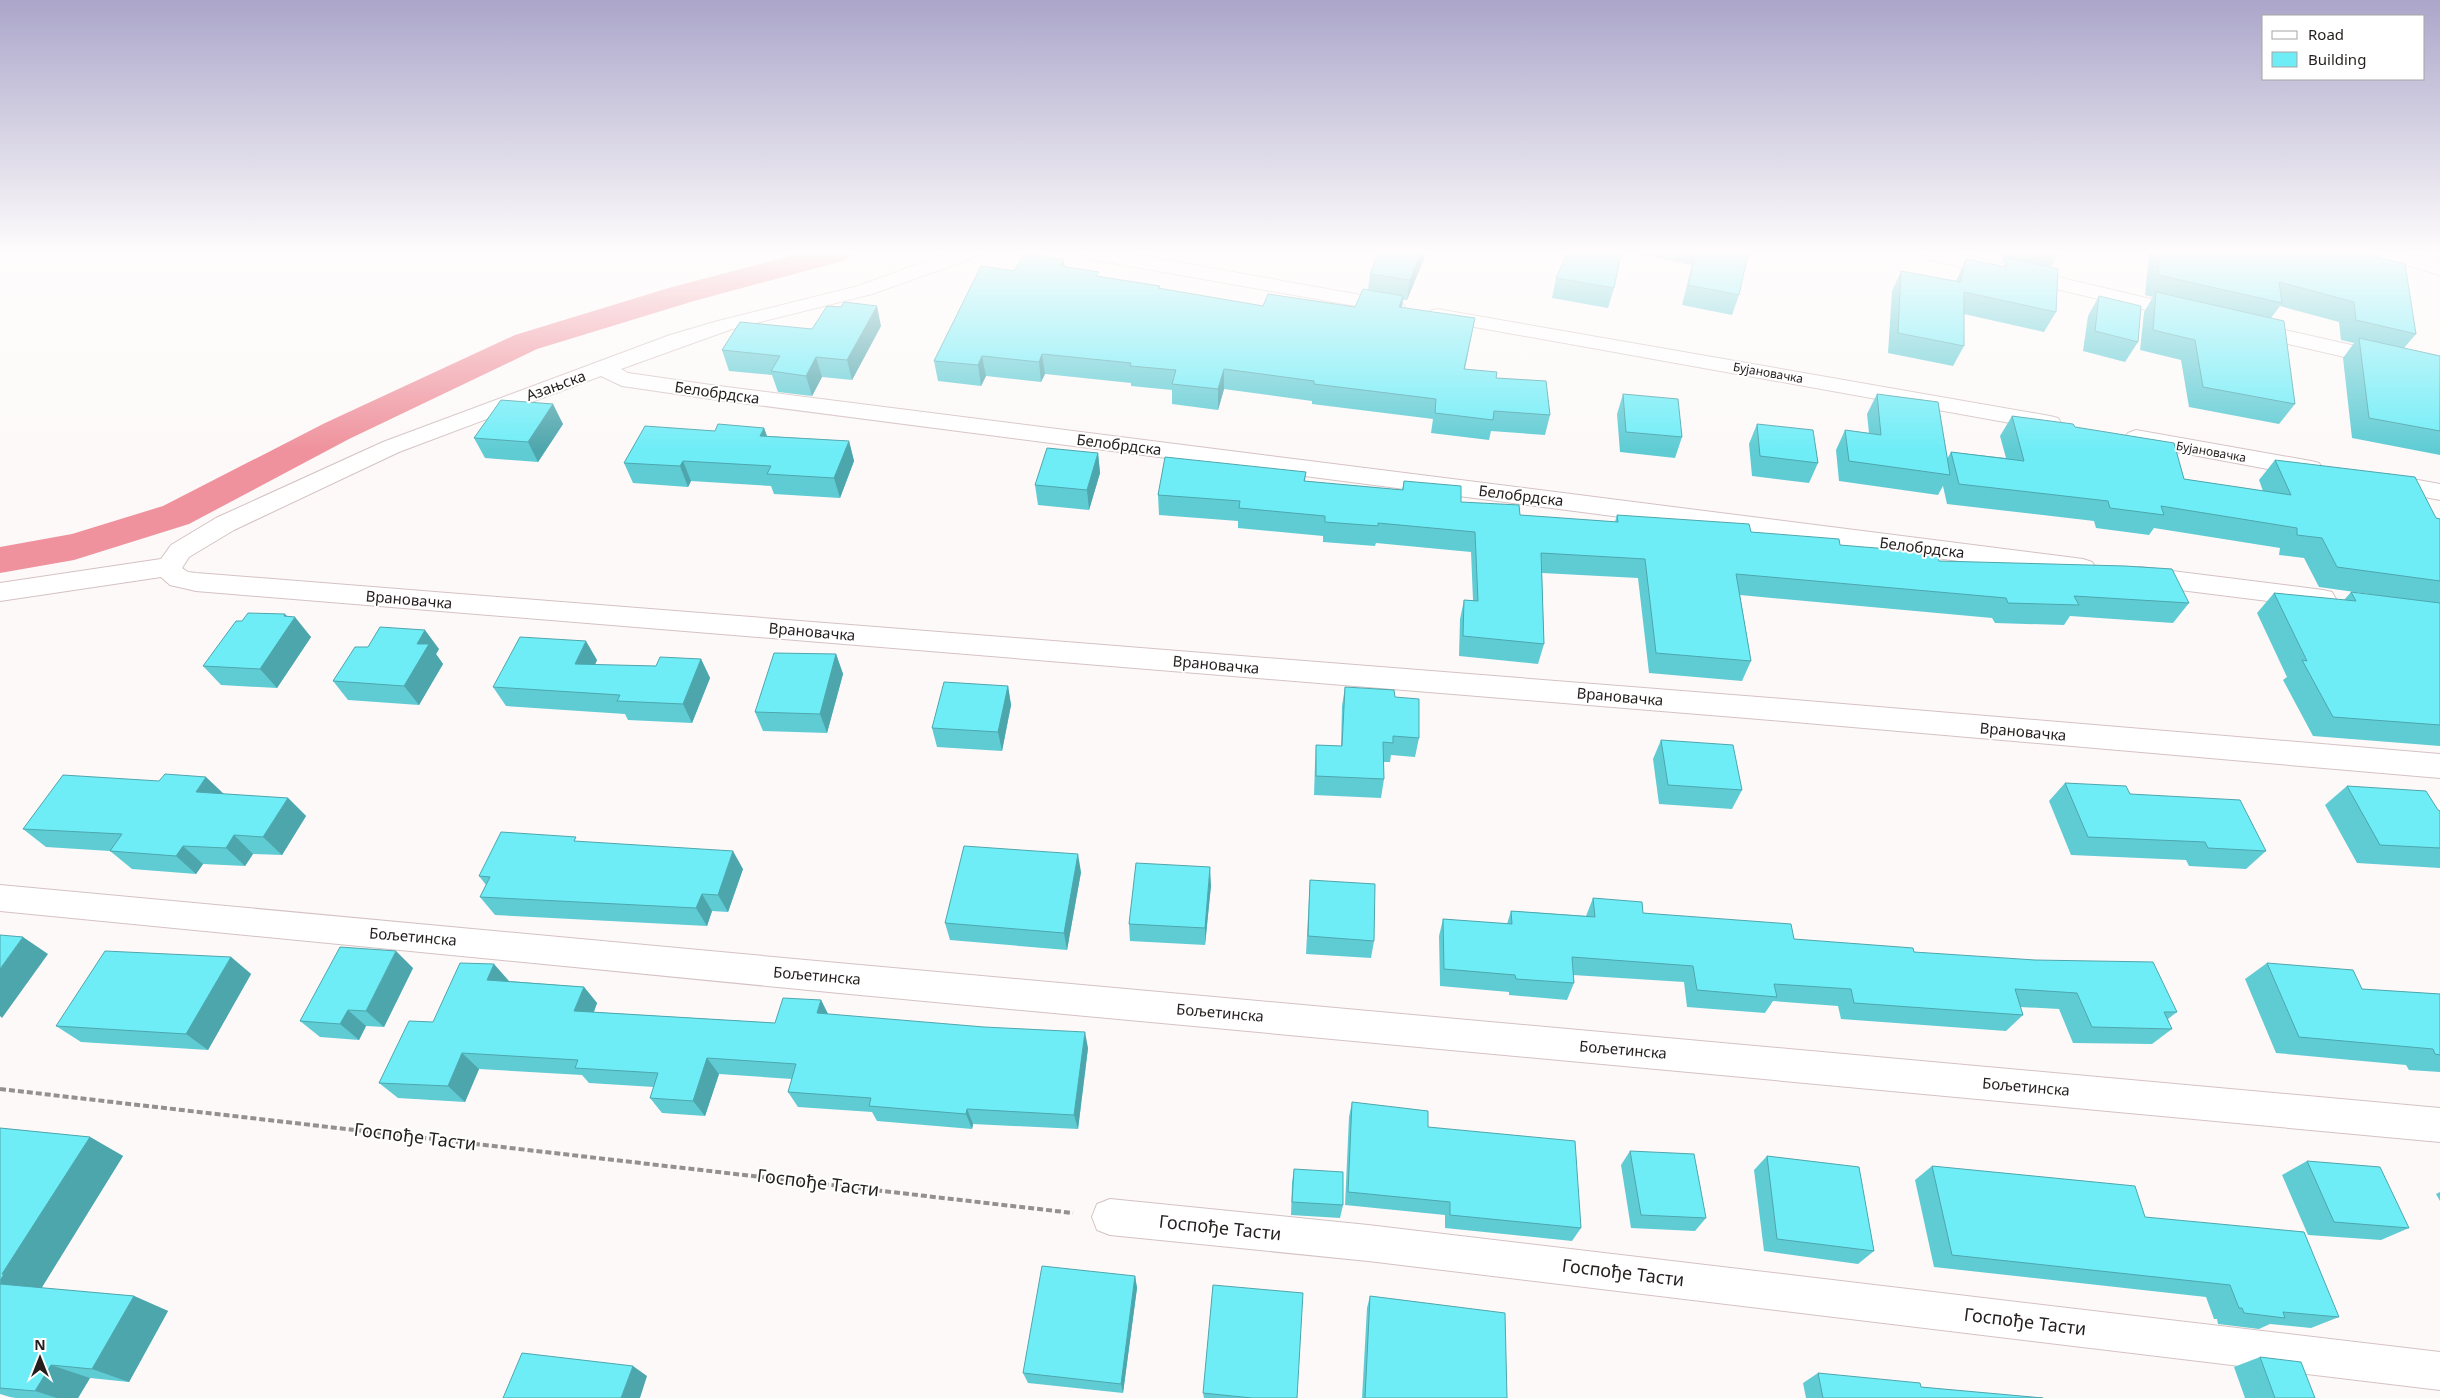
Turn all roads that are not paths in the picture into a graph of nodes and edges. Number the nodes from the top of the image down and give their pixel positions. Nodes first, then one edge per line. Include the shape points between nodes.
1 (748, 319) edge
2 (1464, 319) edge
3 (2229, 324) edge
4 (604, 369) junction
5 (2440, 372) edge
6 (2067, 426) edge
7 (2116, 435) edge
8 (2332, 473) edge
9 (2362, 478) edge
10 (2440, 492) edge
11 (169, 566) junction
12 (0, 592) edge
13 (2341, 601) edge
14 (2440, 766) edge
15 (0, 898) edge
16 (2440, 1125) edge
17 (1110, 1217) road end
18 (2440, 1371) edge

1 - 4 street, Азањска via 670,343
2 - 6 street, Бујановачка
3 - 5 street
4 - 11 street, Азањска via 391,447 225,524 180,551
4 - 13 street, Белобрдска via 622,379 711,392
7 - 8 street, Бујановачка
9 - 10 street
11 - 12 street
11 - 14 street, Врановачка via 177,578 208,583
15 - 16 street, Бољетинска
17 - 18 street, Госпође Тасти via 1368,1243

